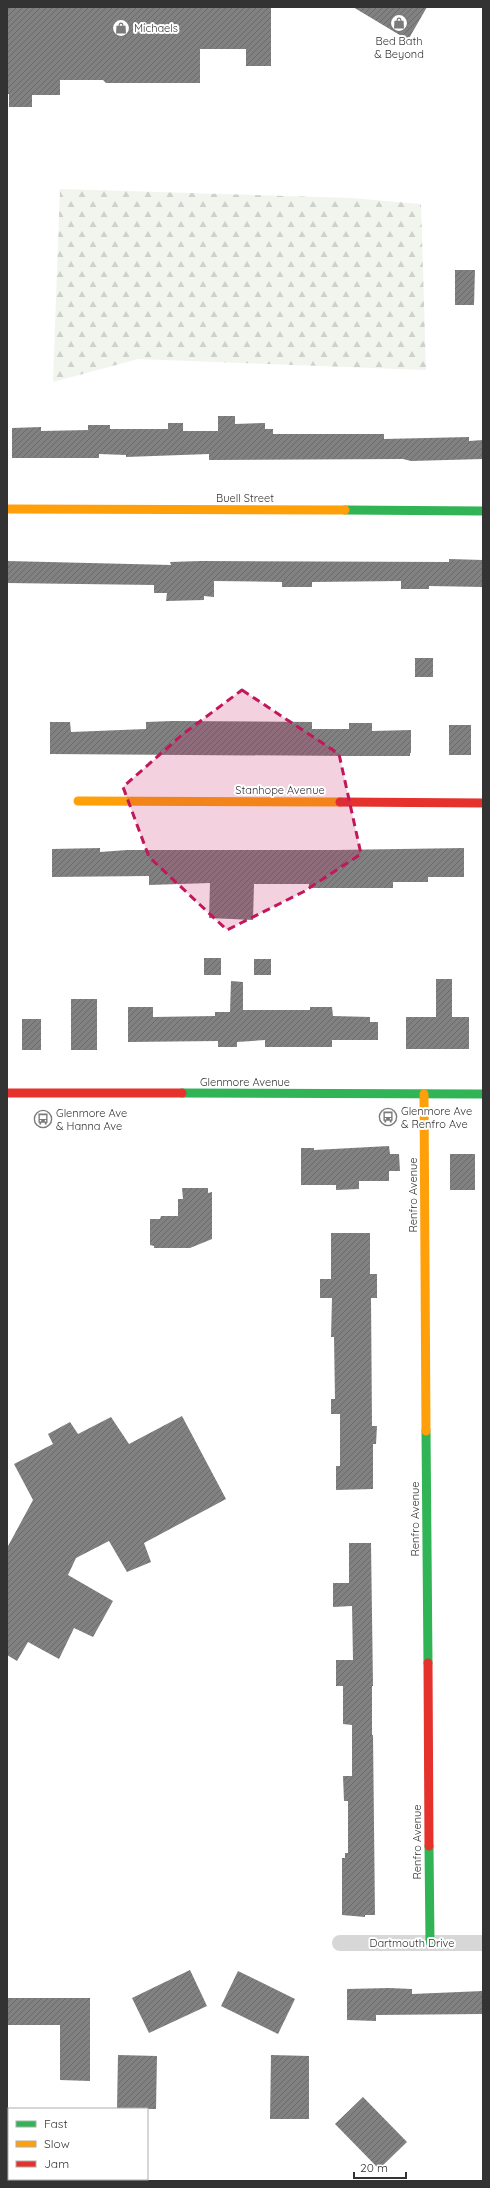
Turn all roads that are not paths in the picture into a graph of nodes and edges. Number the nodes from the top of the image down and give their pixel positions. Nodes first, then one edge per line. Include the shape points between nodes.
1 (7, 509) edge
2 (483, 511) edge
3 (78, 801) dead end
4 (483, 803) edge
5 (7, 1093) edge
6 (424, 1094) junction
7 (483, 1094) edge
8 (430, 1942) junction
9 (340, 1943) dead end
10 (483, 1943) edge

1 - 2 street, Buell Street
3 - 4 street, Stanhope Avenue
5 - 6 street, Glenmore Avenue
6 - 7 street, Glenmore Avenue
6 - 8 street, Renfro Avenue
8 - 9 street, Dartmouth Drive
8 - 10 street, Dartmouth Drive

